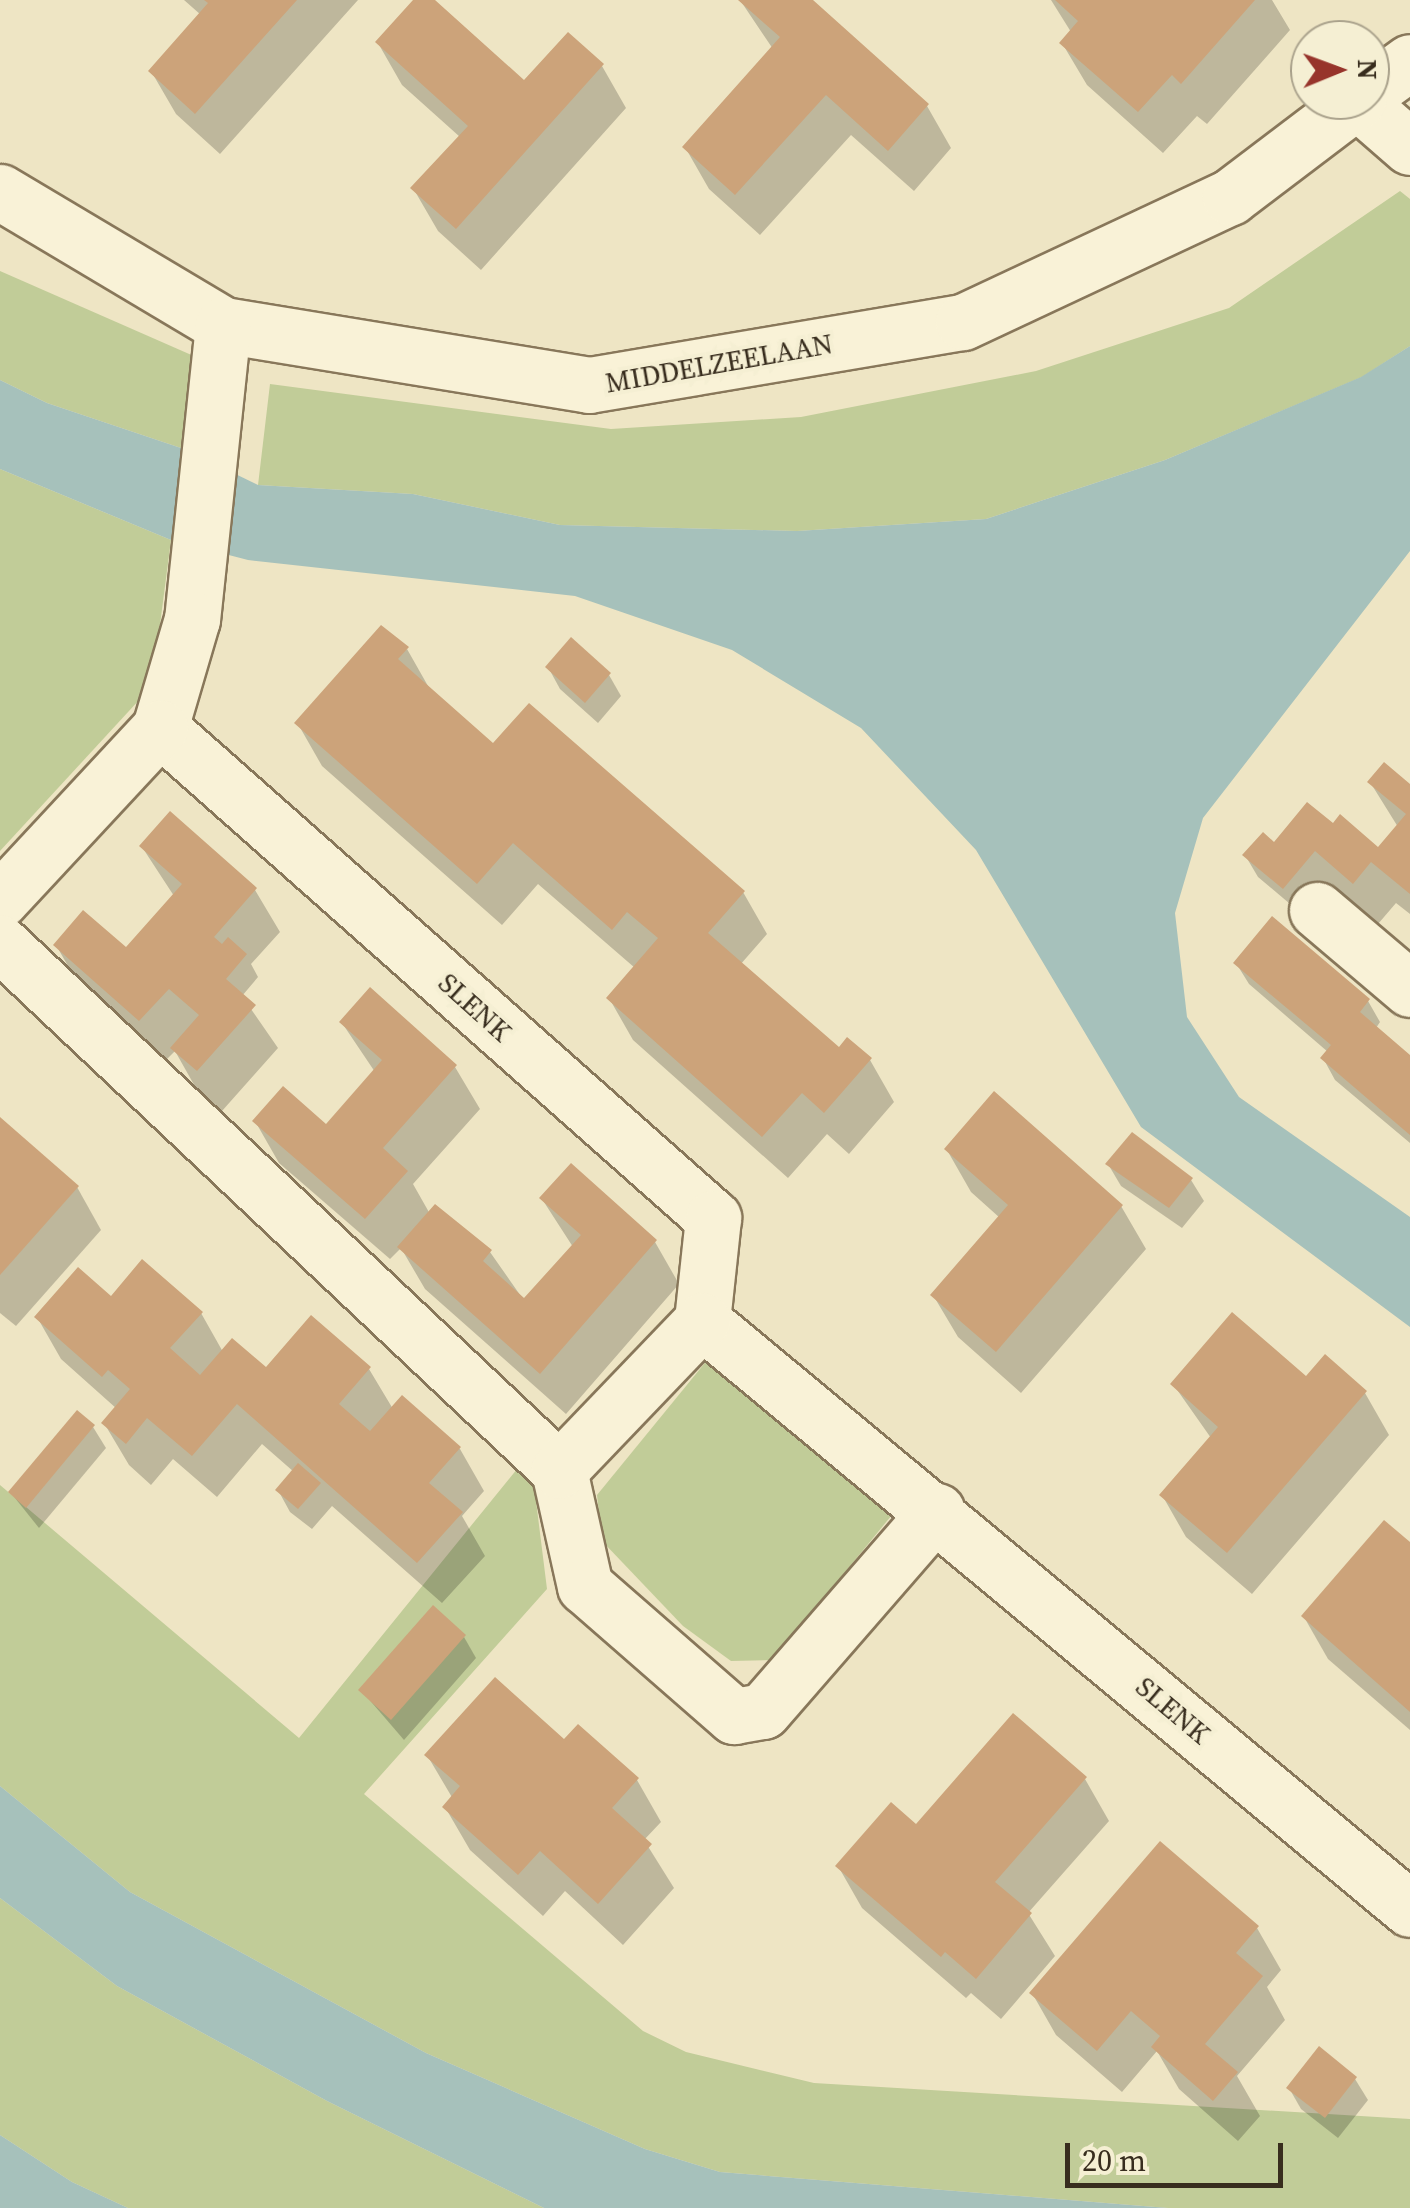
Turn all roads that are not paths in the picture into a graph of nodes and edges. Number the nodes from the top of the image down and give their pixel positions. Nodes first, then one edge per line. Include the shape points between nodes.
1 (1331, 120) edge
2 (1380, 120) edge
3 (1410, 147) edge
4 (0, 192) edge
5 (223, 326) junction
6 (160, 728) junction
7 (0, 900) edge
8 (1317, 910) dead end
9 (0, 944) edge
10 (1410, 988) edge
11 (702, 1321) junction
12 (559, 1470) junction
13 (936, 1511) junction
14 (1410, 1908) edge

1 - 5 street, MIDDELZEELAAN via 1230,196 963,322 589,385
2 - 3 street
4 - 5 street, MIDDELZEELAAN
5 - 6 street via 192,619
6 - 7 street
6 - 11 street, SLENK via 713,1218
8 - 10 street
9 - 12 street
11 - 12 street
11 - 13 street, SLENK
12 - 13 street via 586,1586 734,1716 762,1711
13 - 14 street, SLENK

